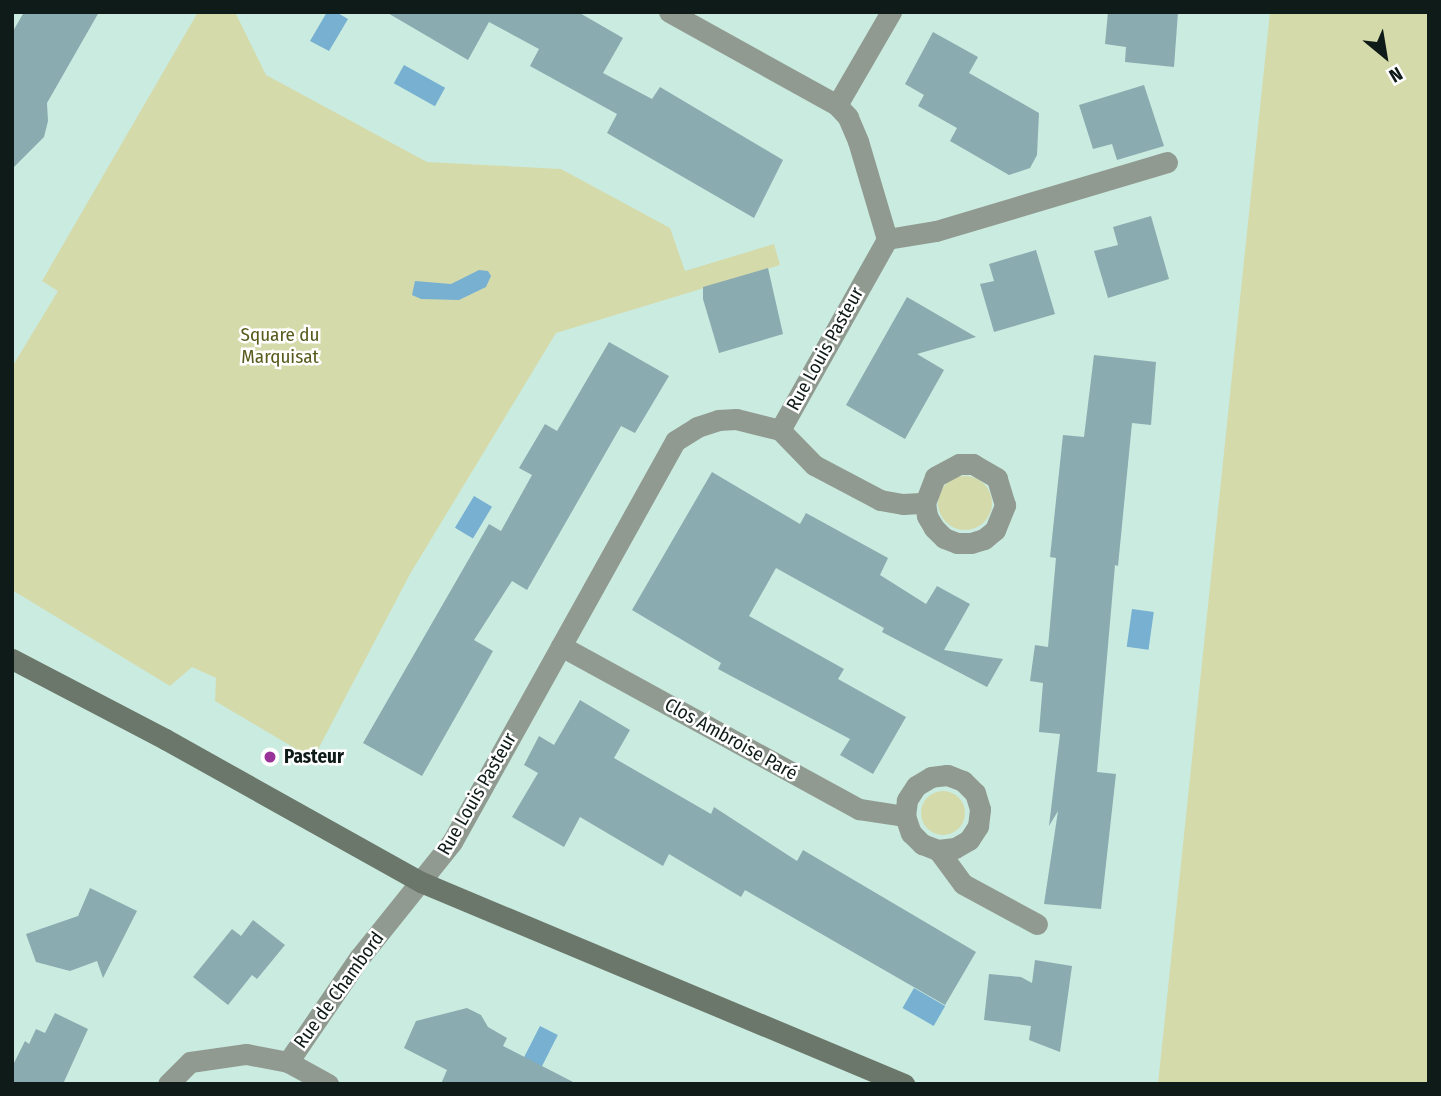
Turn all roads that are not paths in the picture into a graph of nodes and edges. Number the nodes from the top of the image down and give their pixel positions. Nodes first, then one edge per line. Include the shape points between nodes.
1 (669, 12) edge
2 (891, 12) edge
3 (837, 105) junction
4 (1167, 162) dead end
5 (887, 239) junction
6 (780, 430) junction
7 (925, 503) dead end
8 (561, 646) junction
9 (12, 659) edge
10 (905, 816) junction
11 (938, 850) junction
12 (421, 883) junction
13 (1037, 924) dead end
14 (288, 1062) junction
15 (168, 1084) edge
16 (328, 1084) edge
17 (904, 1084) edge

1 - 3 street
2 - 3 street
3 - 5 street via 858,141
4 - 5 street via 936,231
5 - 6 street, Rue Louis Pasteur
6 - 7 street via 814,465 880,500
6 - 8 street, Rue Louis Pasteur via 736,419 718,420 675,441
8 - 10 street, Clos Ambroise Paré via 859,809
8 - 12 street, Rue Louis Pasteur via 452,842
9 - 12 main road
10 - 11 street via 922,844
10 - 11 street via 907,800 916,786 931,777 947,775 963,781 975,793 980,809 974,833 955,848
11 - 13 street via 963,884
12 - 14 street, Rue de Chambord via 359,958
12 - 17 main road
14 - 15 street, Rue de Chambord via 246,1055 190,1062
14 - 16 street

